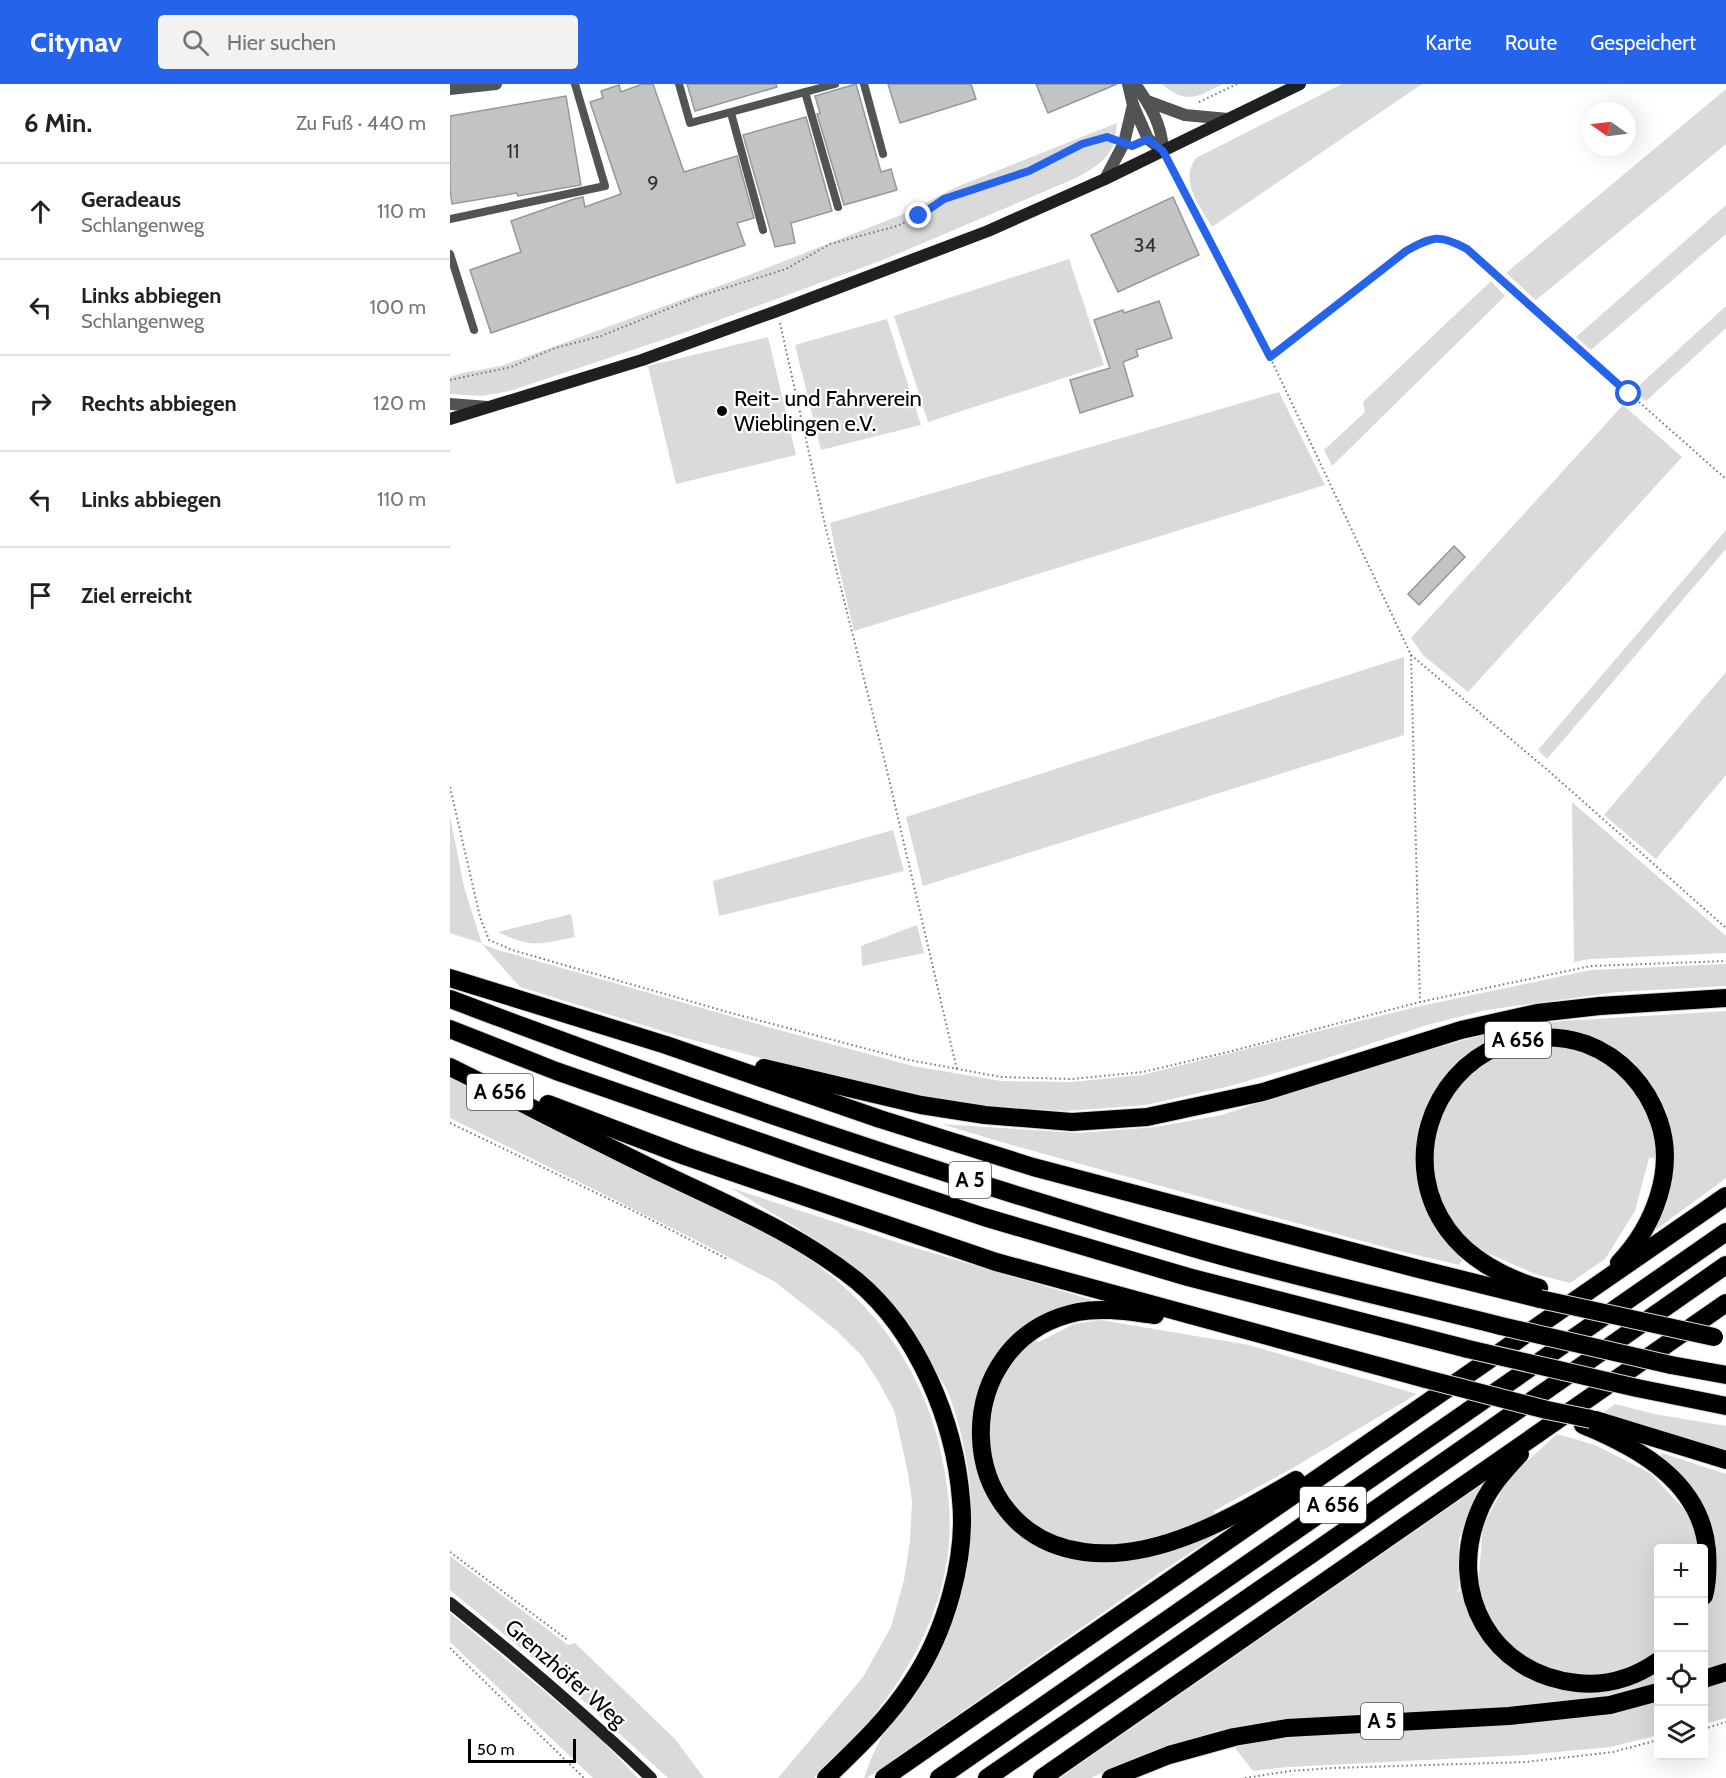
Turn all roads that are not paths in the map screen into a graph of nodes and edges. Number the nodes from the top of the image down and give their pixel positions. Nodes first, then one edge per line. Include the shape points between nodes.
1 (496, 84) edge
2 (575, 84) edge
3 (679, 84) edge
4 (835, 84) edge
5 (864, 84) edge
6 (1128, 84) edge
7 (1135, 84) edge
8 (1300, 84) edge
9 (450, 89) edge
10 (805, 92) junction
11 (1147, 101) junction
12 (1133, 105) junction
13 (732, 113) junction
14 (1228, 119) junction
15 (1163, 151) junction
16 (883, 154) dead end
17 (1105, 179) junction
18 (838, 207) dead end
19 (450, 219) edge
20 (763, 230) dead end
21 (450, 254) edge
22 (453, 271) edge
23 (474, 330) dead end
24 (450, 404) edge
25 (492, 407) junction
26 (450, 419) edge
27 (450, 978) edge
28 (1726, 998) edge
29 (450, 999) edge
30 (450, 1029) edge
31 (666, 1045) junction
32 (452, 1068) edge
33 (1726, 1196) edge
34 (1726, 1232) edge
35 (1726, 1265) edge
36 (1600, 1284) junction
37 (1545, 1295) junction
38 (1726, 1303) edge
39 (1230, 1326) junction
40 (1720, 1338) edge
41 (1726, 1375) edge
42 (1726, 1406) edge
43 (1549, 1417) junction
44 (1587, 1422) junction
45 (1349, 1457) junction
46 (1726, 1460) edge
47 (1706, 1544) edge
48 (450, 1603) edge
49 (1654, 1664) edge
50 (1726, 1672) edge
51 (1708, 1678) edge
52 (1654, 1693) edge
53 (651, 1778) edge
54 (826, 1778) edge
55 (884, 1778) edge
56 (939, 1778) edge
57 (987, 1778) edge
58 (1042, 1778) edge
59 (1111, 1778) edge

1 - 9 street
2 - 19 lane via 605,186
3 - 13 lane via 690,123
4 - 10 lane
5 - 16 lane
6 - 12 street
7 - 11 street
8 - 14 main road
10 - 13 lane
10 - 18 lane
11 - 14 street via 1185,115
11 - 15 street via 1162,133
12 - 15 street via 1148,139
12 - 17 street via 1124,143
13 - 20 lane
14 - 15 main road
15 - 17 main road
17 - 25 main road via 988,231 777,311 642,360
21 - 22 lane
22 - 23 lane
24 - 25 street
25 - 26 main road
27 - 31 highway, A 5
28 - 31 highway, A 5 via 1537,1013 1461,1030 1263,1092 1205,1106 1147,1117 1072,1122 921,1105
29 - 41 highway, A 5, bridge via 786,1121 1192,1248 1501,1326
30 - 42 highway, A 5, bridge via 556,1071 984,1217 1188,1277 1468,1349
31 - 37 highway, A 5 via 1033,1167 1414,1268
32 - 39 highway via 686,1156 996,1262
32 - 54 highway, A 656 via 761,1220 820,1254 859,1283 913,1347 933,1385 956,1465 962,1501 954,1584 938,1632 914,1681 883,1722
33 - 36 highway
34 - 56 highway, A 656
35 - 57 highway, A 656
36 - 37 highway, A 656 via 1634,1245 1659,1196 1665,1161 1661,1126 1641,1086 1610,1056 1586,1044 1560,1038 1525,1038 1476,1058 1450,1083 1426,1130 1424,1166 1438,1216 1460,1245
36 - 45 highway
37 - 40 highway, bridge
38 - 43 highway
39 - 43 highway, bridge
39 - 45 highway via 1097,1310 1062,1317 1030,1333 994,1374 980,1425 988,1478 1007,1509 1033,1534 1065,1548 1101,1553 1148,1548 1198,1533 1323,1464
43 - 44 highway, bridge
43 - 49 highway via 1491,1488 1478,1513 1471,1534 1468,1575 1478,1614 1501,1648 1516,1661 1550,1678 1587,1684 1616,1681
43 - 58 highway
44 - 46 highway
44 - 47 highway via 1656,1463 1676,1481 1701,1520
45 - 55 highway, A 656
48 - 53 main road, Grenzhöfer Weg via 602,1730
50 - 51 highway
52 - 59 highway, A 5 via 1610,1704 1509,1716 1287,1728 1234,1737 1169,1755

